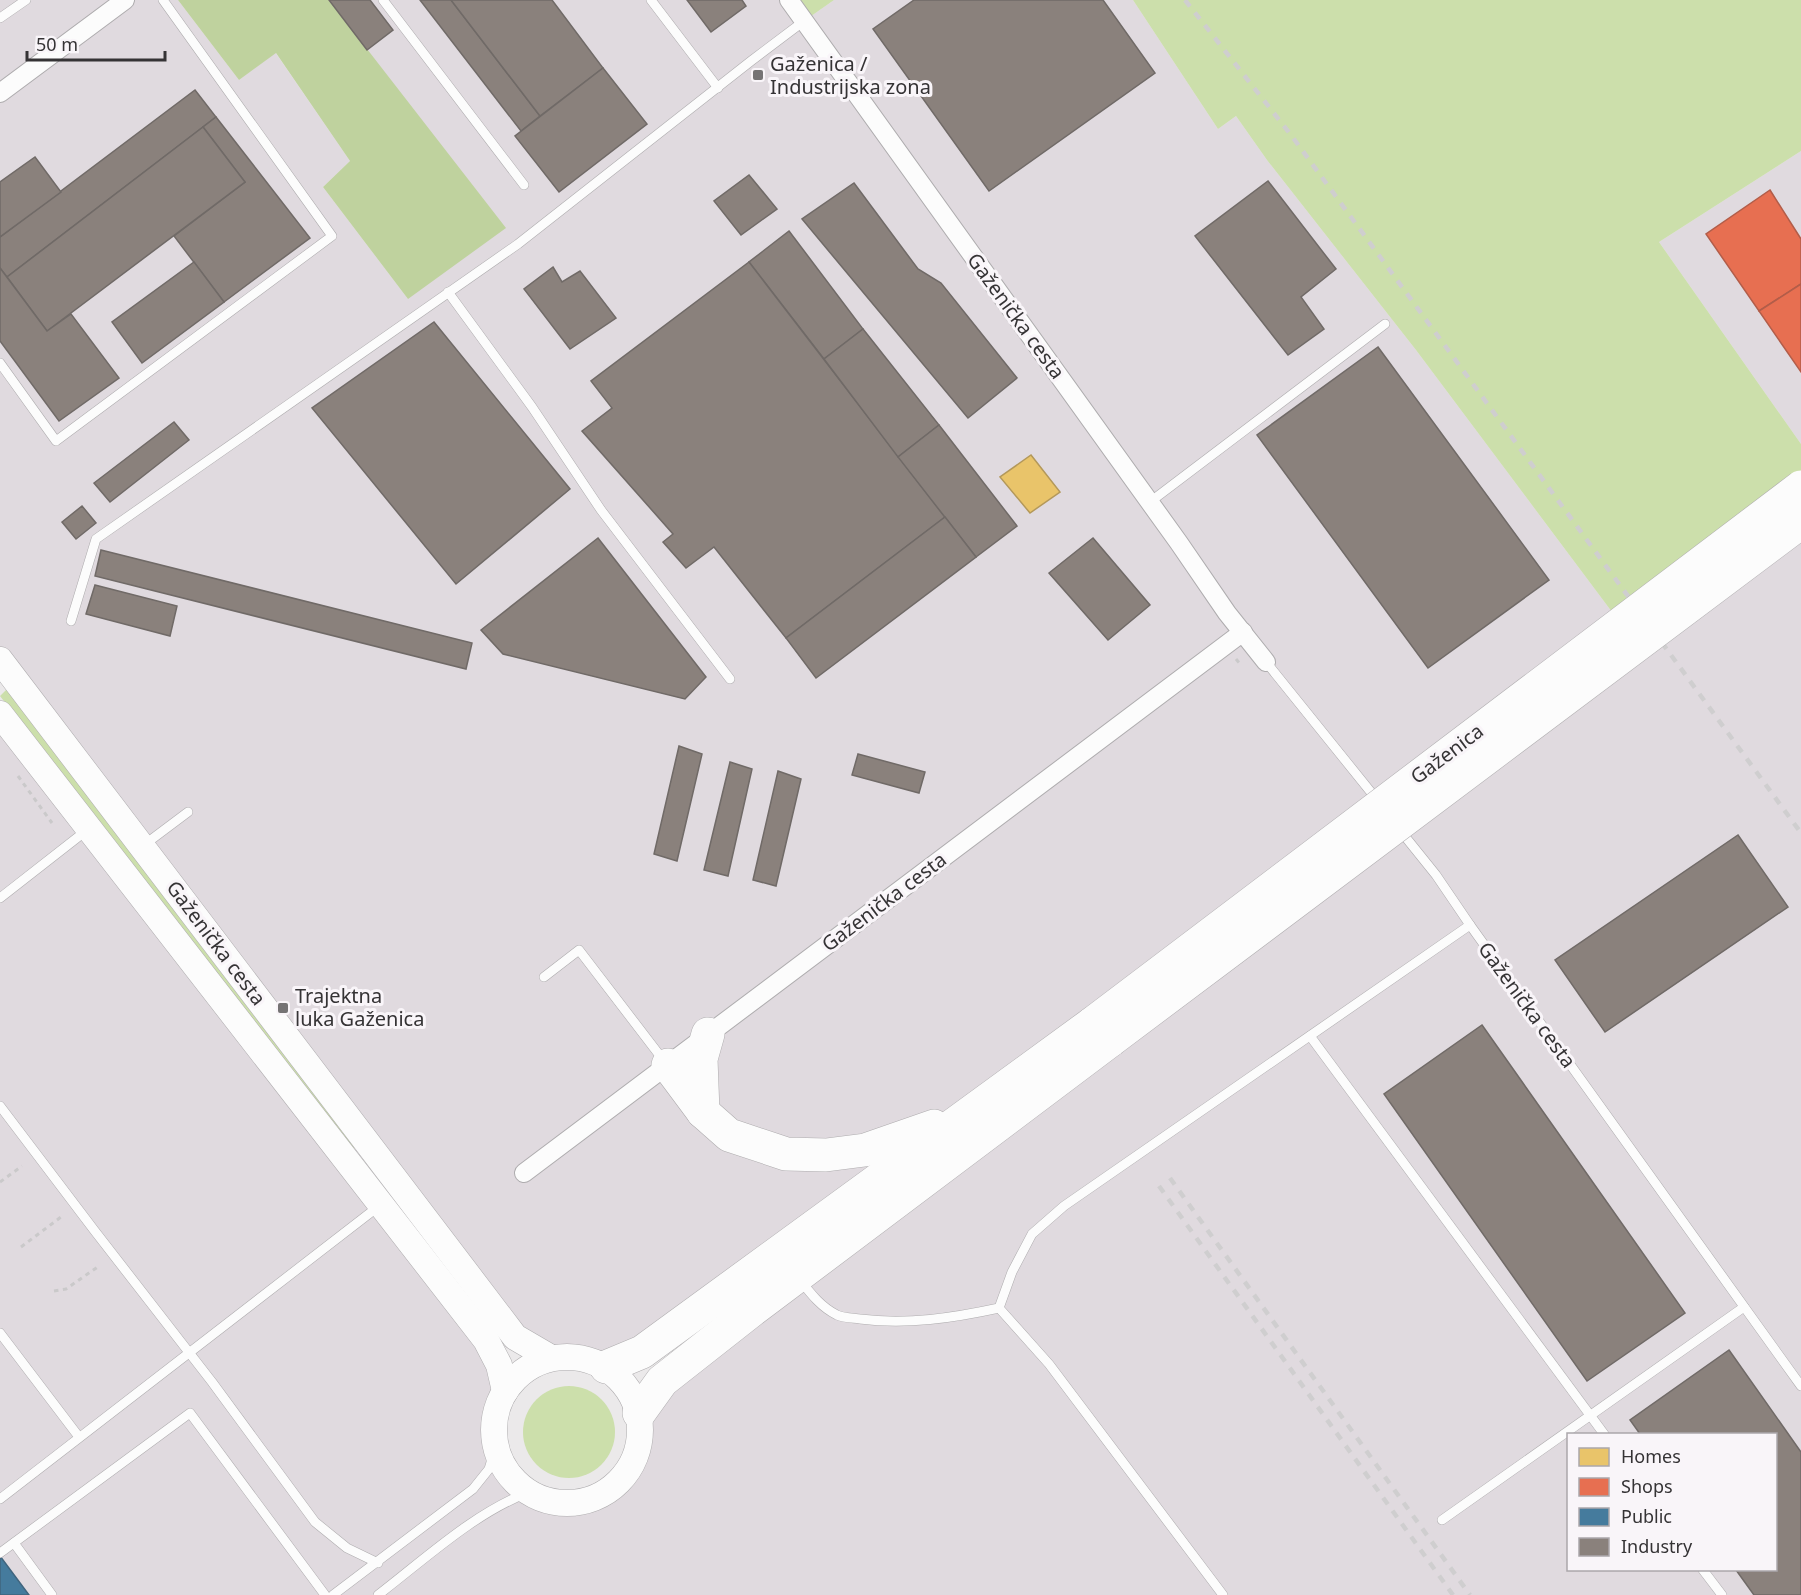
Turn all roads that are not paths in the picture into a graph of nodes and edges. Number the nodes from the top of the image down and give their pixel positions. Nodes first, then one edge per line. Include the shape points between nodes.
1 (26, 0) edge
2 (163, 0) edge
3 (382, 0) edge
4 (651, 0) edge
5 (789, 0) edge
6 (116, 2) edge
7 (0, 18) edge
8 (804, 21) junction
9 (718, 88) junction
10 (0, 93) edge
11 (524, 185) dead end
12 (448, 292) junction
13 (1386, 324) dead end
14 (0, 363) edge
15 (1801, 487) edge
16 (1150, 502) junction
17 (1801, 522) edge
18 (71, 621) dead end
19 (1243, 632) junction
20 (0, 660) edge
21 (1266, 662) joint
22 (730, 679) dead end
23 (0, 714) edge
24 (188, 812) dead end
25 (89, 829) junction
26 (143, 847) junction
27 (0, 898) edge
28 (1470, 925) junction
29 (544, 977) dead end
30 (1102, 1032) junction
31 (708, 1034) junction
32 (1311, 1035) junction
33 (668, 1065) junction
34 (0, 1106) edge
35 (703, 1112) junction
36 (969, 1113) junction
37 (524, 1173) dead end
38 (381, 1204) junction
39 (797, 1276) junction
40 (1744, 1307) junction
41 (999, 1308) junction
42 (0, 1333) edge
43 (189, 1351) junction
44 (551, 1358) junction
45 (606, 1367) junction
46 (1801, 1386) edge
47 (505, 1391) junction
48 (639, 1413) junction
49 (1589, 1415) junction
50 (1603, 1433) edge
51 (79, 1437) junction
52 (496, 1446) junction
53 (529, 1492) junction
54 (1, 1495) edge
55 (1442, 1520) dead end
56 (14, 1543) junction
57 (0, 1553) edge
58 (378, 1563) junction
59 (1704, 1571) edge
60 (52, 1595) edge
61 (325, 1595) edge
62 (333, 1595) edge
63 (378, 1595) edge
64 (1224, 1595) edge
65 (1722, 1595) edge

1 - 7 lane
2 - 14 lane via 332,236 56,441
3 - 11 lane
4 - 9 lane
5 - 8 street, Gaženička cesta
6 - 10 street
8 - 9 lane
8 - 16 street, Gaženička cesta
9 - 12 lane via 518,244
12 - 18 lane via 96,539
12 - 22 lane via 608,519
13 - 16 lane
15 - 30 highway, Gaženica, bridge
16 - 19 street, Gaženička cesta
17 - 30 highway, Gaženica, bridge
19 - 21 street, Gaženička cesta
19 - 31 street, Gaženička cesta
20 - 26 main road, Gaženička cesta
21 - 28 lane, Gaženička cesta via 1436,875
23 - 25 main road, Gaženička cesta
24 - 26 lane
25 - 27 lane
25 - 38 main road, Gaženička cesta
26 - 44 main road, Gaženička cesta via 515,1337
28 - 32 lane
28 - 40 lane, Gaženička cesta
29 - 33 lane via 579,950
30 - 36 highway
30 - 39 highway
31 - 33 street, Gaženička cesta
31 - 35 highway via 701,1059
32 - 41 lane via 1064,1206 1032,1234
32 - 49 lane
33 - 35 highway
33 - 37 street, Gaženička cesta
34 - 43 lane
35 - 36 highway via 729,1135 754,1144 786,1154 826,1155 865,1150
36 - 45 highway via 642,1352
38 - 43 lane
38 - 47 main road, Gaženička cesta via 486,1340 499,1365
39 - 41 lane via 817,1302 838,1316 919,1321
39 - 48 highway via 662,1381
40 - 46 lane, Gaženička cesta
40 - 49 lane
41 - 64 lane via 1049,1364
42 - 51 lane
43 - 51 lane
43 - 58 lane via 315,1522 348,1548
44 - 45 main road via 570,1356
44 - 47 main road via 517,1376
45 - 48 main road via 627,1387
47 - 52 main road via 495,1418
48 - 53 main road via 636,1455 621,1480 610,1489 570,1503
49 - 50 lane
49 - 55 lane
51 - 54 lane
52 - 53 main road via 508,1472
52 - 58 lane via 489,1469 473,1489
53 - 63 lane via 506,1500
56 - 57 lane
56 - 60 lane
56 - 61 lane via 190,1413
58 - 62 lane
59 - 65 lane

